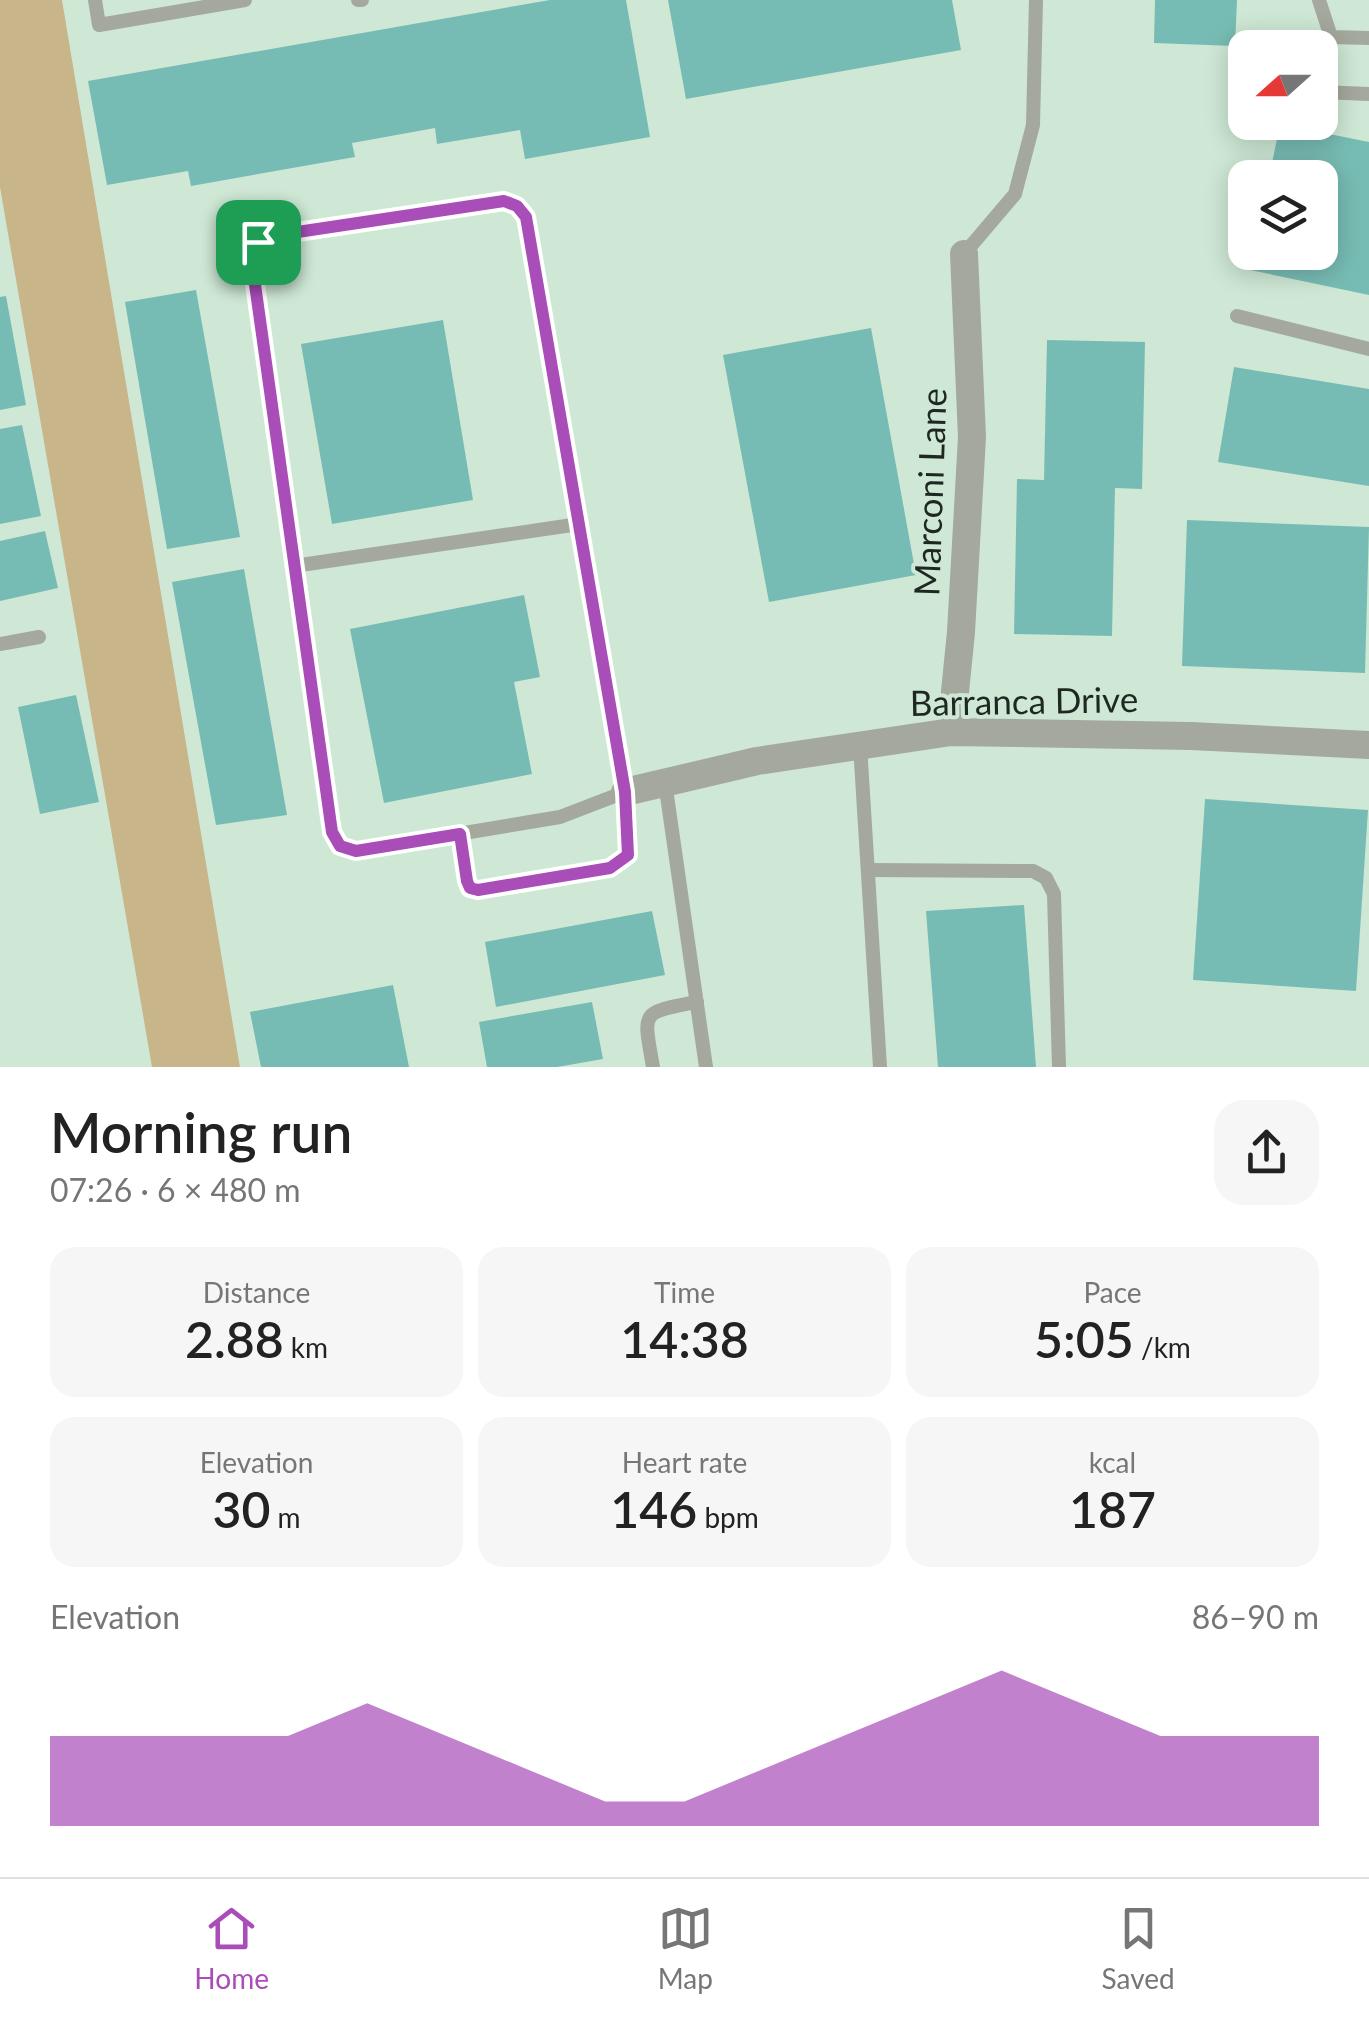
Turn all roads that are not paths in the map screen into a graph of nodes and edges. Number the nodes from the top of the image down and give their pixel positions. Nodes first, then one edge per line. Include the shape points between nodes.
1 (95, 0) edge
2 (245, 0) edge
3 (1036, 0) edge
4 (1319, 0) edge
5 (1369, 38) edge
6 (1338, 93) edge
7 (1369, 94) edge
8 (964, 254) joint
9 (1237, 316) dead end
10 (1369, 348) edge
11 (579, 524) junction
12 (294, 566) junction
13 (39, 637) dead end
14 (0, 644) edge
15 (951, 732) junction
16 (1369, 744) edge
17 (860, 745) junction
18 (664, 782) junction
19 (625, 792) junction
20 (460, 834) junction
21 (868, 870) junction
22 (697, 1002) junction
23 (653, 1067) edge
24 (706, 1067) edge
25 (880, 1067) edge
26 (1059, 1067) edge

1 - 2 lane via 99,25
3 - 8 lane via 1034,124 1014,194
4 - 5 lane via 1331,37
6 - 7 lane
8 - 15 street, Marconi Lane via 972,438
9 - 10 lane
11 - 12 lane
11 - 12 lane via 526,217 517,206 504,201 290,232 258,242 251,256
11 - 19 lane
12 - 20 lane via 332,832 340,846 356,851
13 - 14 lane
15 - 16 street, Barranca Drive
15 - 17 street, Barranca Drive
17 - 18 street, Barranca Drive
17 - 21 lane
18 - 19 street, Barranca Drive
18 - 22 lane
19 - 20 lane via 560,817
19 - 20 lane via 628,855 610,868 478,890 467,881
21 - 25 lane
21 - 26 lane via 1033,871 1046,878 1054,894
22 - 23 lane via 649,1016
22 - 24 lane

